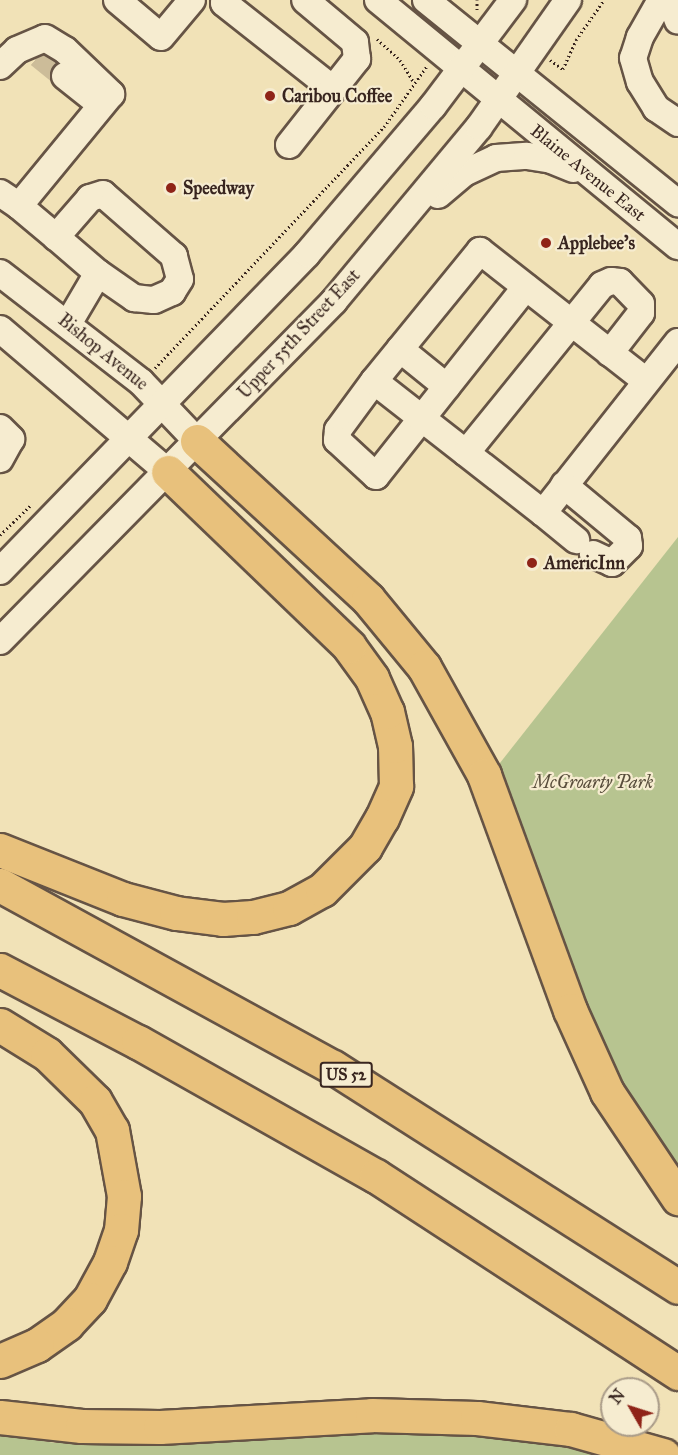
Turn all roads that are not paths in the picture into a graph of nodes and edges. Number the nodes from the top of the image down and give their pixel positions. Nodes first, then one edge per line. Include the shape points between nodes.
1 (117, 0) edge
2 (137, 0) edge
3 (182, 0) edge
4 (192, 0) edge
5 (226, 0) edge
6 (305, 0) edge
7 (378, 0) edge
8 (426, 0) edge
9 (513, 0) edge
10 (568, 0) edge
11 (661, 0) edge
12 (670, 0) edge
13 (678, 21) edge
14 (471, 38) junction
15 (0, 66) edge
16 (464, 68) junction
17 (65, 76) tunnel mouth
18 (517, 76) junction
19 (333, 89) junction
20 (106, 100) junction
21 (498, 100) junction
22 (678, 123) edge
23 (289, 145) dead end
24 (596, 179) junction
25 (9, 200) edge
26 (678, 203) edge
27 (56, 237) junction
28 (385, 240) junction
29 (678, 246) edge
30 (0, 273) edge
31 (98, 273) junction
32 (526, 287) junction
33 (571, 322) junction
34 (68, 324) junction
35 (0, 329) edge
36 (678, 342) edge
37 (400, 349) junction
38 (610, 353) junction
39 (374, 381) junction
40 (646, 381) junction
41 (447, 387) junction
42 (165, 405) junction
43 (422, 418) junction
44 (0, 428) edge
45 (130, 441) junction
46 (197, 441) junction
47 (466, 453) junction
48 (0, 459) edge
49 (168, 472) junction
50 (564, 485) junction
51 (543, 513) junction
52 (0, 571) edge
53 (0, 641) edge
54 (0, 850) edge
55 (0, 885) edge
56 (0, 970) edge
57 (0, 1025) edge
58 (678, 1198) edge
59 (678, 1287) edge
60 (0, 1361) edge
61 (678, 1373) edge
62 (0, 1417) edge
63 (663, 1455) edge

1 - 4 street via 161,37
2 - 3 street via 158,15 170,12
5 - 19 street via 224,3
6 - 19 street via 355,42 357,59
7 - 16 street, Blaine Avenue East
8 - 14 street, Blaine Avenue East
9 - 14 street
10 - 18 street, Upper 55th Street East
11 - 22 street via 633,58 640,82 656,108
12 - 13 street
14 - 16 street
14 - 18 street, Blaine Avenue East
15 - 20 street via 32,50 45,38 57,44
16 - 21 street, Blaine Avenue East
16 - 42 street via 322,237
17 - 20 street
18 - 21 street, Upper 55th Street East
18 - 26 street, Blaine Avenue East
19 - 23 street
20 - 25 street
21 - 24 street, Blaine Avenue East
21 - 28 street, Upper 55th Street East
24 - 28 street via 551,160 527,156 496,158 464,173
24 - 29 street, Blaine Avenue East
25 - 27 street
27 - 31 street
27 - 31 street via 90,198 104,194 174,256 180,279 172,292 154,300 134,298
28 - 46 street, Upper 55th Street East via 334,301
30 - 34 street, Bishop Avenue
31 - 34 street
32 - 33 street
32 - 37 street via 480,251
32 - 41 street
33 - 38 street
33 - 38 street via 602,285 620,282 638,297 641,314
33 - 47 street
34 - 42 street, Bishop Avenue
35 - 45 street
36 - 40 street
37 - 39 street
37 - 41 street
38 - 40 street
39 - 43 street
39 - 43 street via 338,430 337,440 376,476
40 - 50 street
41 - 43 street
42 - 45 street
42 - 46 street, Bishop Avenue
43 - 47 street
44 - 48 street via 11,439
45 - 49 street
45 - 52 street
46 - 49 street, Upper 55th Street East
46 - 58 highway via 368,598 424,667 484,775 570,1010 608,1092
47 - 51 street
49 - 53 street, Upper 55th Street East
49 - 54 highway via 349,646 372,678 387,712 395,746 396,786 382,818 365,847 322,890 289,908 253,917 223,919 176,913 123,899
50 - 51 street
50 - 51 street via 628,538 629,546 612,563 584,547
55 - 59 highway, US 52 via 333,1066
56 - 61 highway via 138,1042 376,1176
57 - 60 highway via 47,1054 95,1101 112,1130 124,1196 121,1230 110,1262 90,1299 67,1324 37,1346
62 - 63 highway via 82,1426 160,1427 372,1416 477,1418 571,1429

